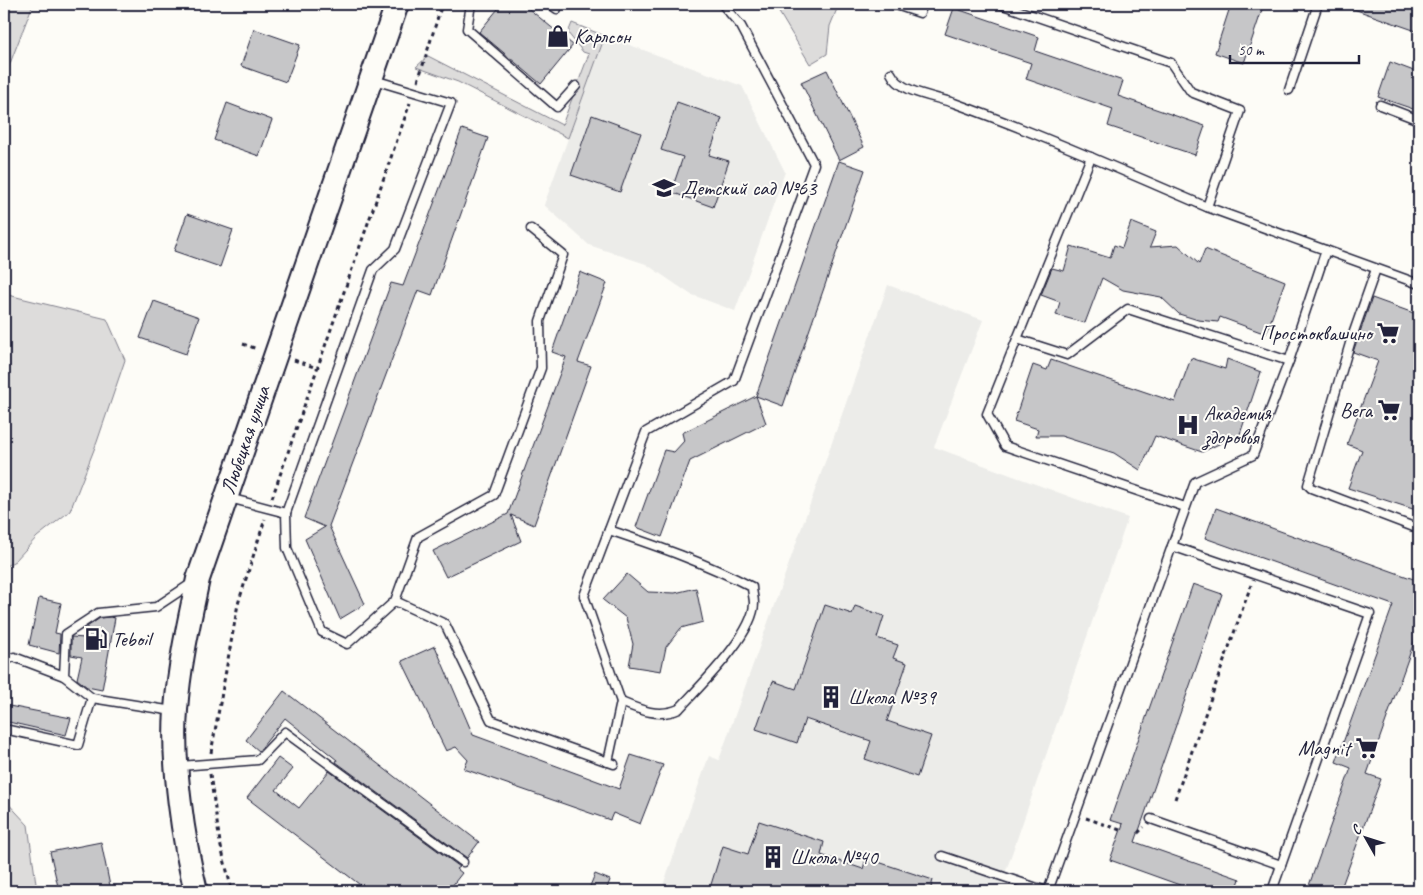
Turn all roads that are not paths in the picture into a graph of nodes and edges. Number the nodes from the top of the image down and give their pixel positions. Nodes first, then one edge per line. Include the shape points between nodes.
1 (396, 4) edge
2 (471, 4) edge
3 (722, 4) edge
4 (893, 4) edge
5 (923, 4) edge
6 (1000, 4) edge
7 (1318, 4) edge
8 (891, 73) dead end
9 (370, 80) junction
10 (576, 86) dead end
11 (1289, 90) dead end
12 (1380, 105) dead end
13 (1419, 120) edge
14 (1091, 157) junction
15 (1207, 207) junction
16 (531, 229) dead end
17 (1326, 250) junction
18 (1376, 269) junction
19 (1419, 284) edge
20 (1017, 339) junction
21 (1289, 361) junction
22 (225, 497) junction
23 (1186, 508) junction
24 (286, 513) junction
25 (1419, 529) edge
26 (609, 530) junction
27 (1172, 546) junction
28 (198, 579) junction
29 (395, 601) junction
30 (4, 660) edge
31 (64, 676) junction
32 (92, 698) junction
33 (621, 702) junction
34 (176, 711) junction
35 (4, 729) edge
36 (178, 766) junction
37 (1151, 819) dead end
38 (942, 856) dead end
39 (463, 862) dead end
40 (1281, 864) junction
41 (196, 891) edge
42 (1047, 891) edge
43 (1272, 891) edge

1 - 9 street, Любецкая улица
2 - 10 lane via 467,29 557,107
3 - 26 lane via 741,26 814,164 734,381 646,432
4 - 5 lane via 920,13
6 - 15 lane via 1171,63 1191,92 1240,111
7 - 11 lane
8 - 14 lane via 900,85
9 - 22 street, Любецкая улица
9 - 24 lane via 451,103 395,249 373,270
12 - 13 lane
14 - 15 lane
14 - 20 lane
15 - 17 lane
16 - 29 lane via 563,255 540,321 541,368 494,494 418,537
17 - 18 lane
17 - 21 lane
18 - 19 lane
18 - 25 lane via 1308,485
20 - 21 lane via 1067,355 1128,309
20 - 23 lane via 987,414 1005,446
21 - 23 lane via 1253,455 1195,482
22 - 24 lane
22 - 28 street, Любецкая улица
23 - 27 lane
24 - 29 lane via 287,548 322,632 347,644
26 - 33 lane via 584,596
26 - 33 lane via 656,546 752,587 754,604 746,630 679,710 668,714 645,712
27 - 40 lane via 1370,614
27 - 42 lane
28 - 31 lane via 156,607 98,613 66,634
28 - 34 street, Любецкая улица
29 - 33 lane via 445,624 491,720 611,763
30 - 31 lane via 14,657
31 - 32 lane
32 - 34 lane
32 - 35 lane via 78,745
34 - 36 street, Любецкая улица
36 - 39 lane via 258,760 285,732
36 - 41 street, Любецкая улица via 187,856
37 - 40 lane
38 - 42 lane
40 - 43 lane

